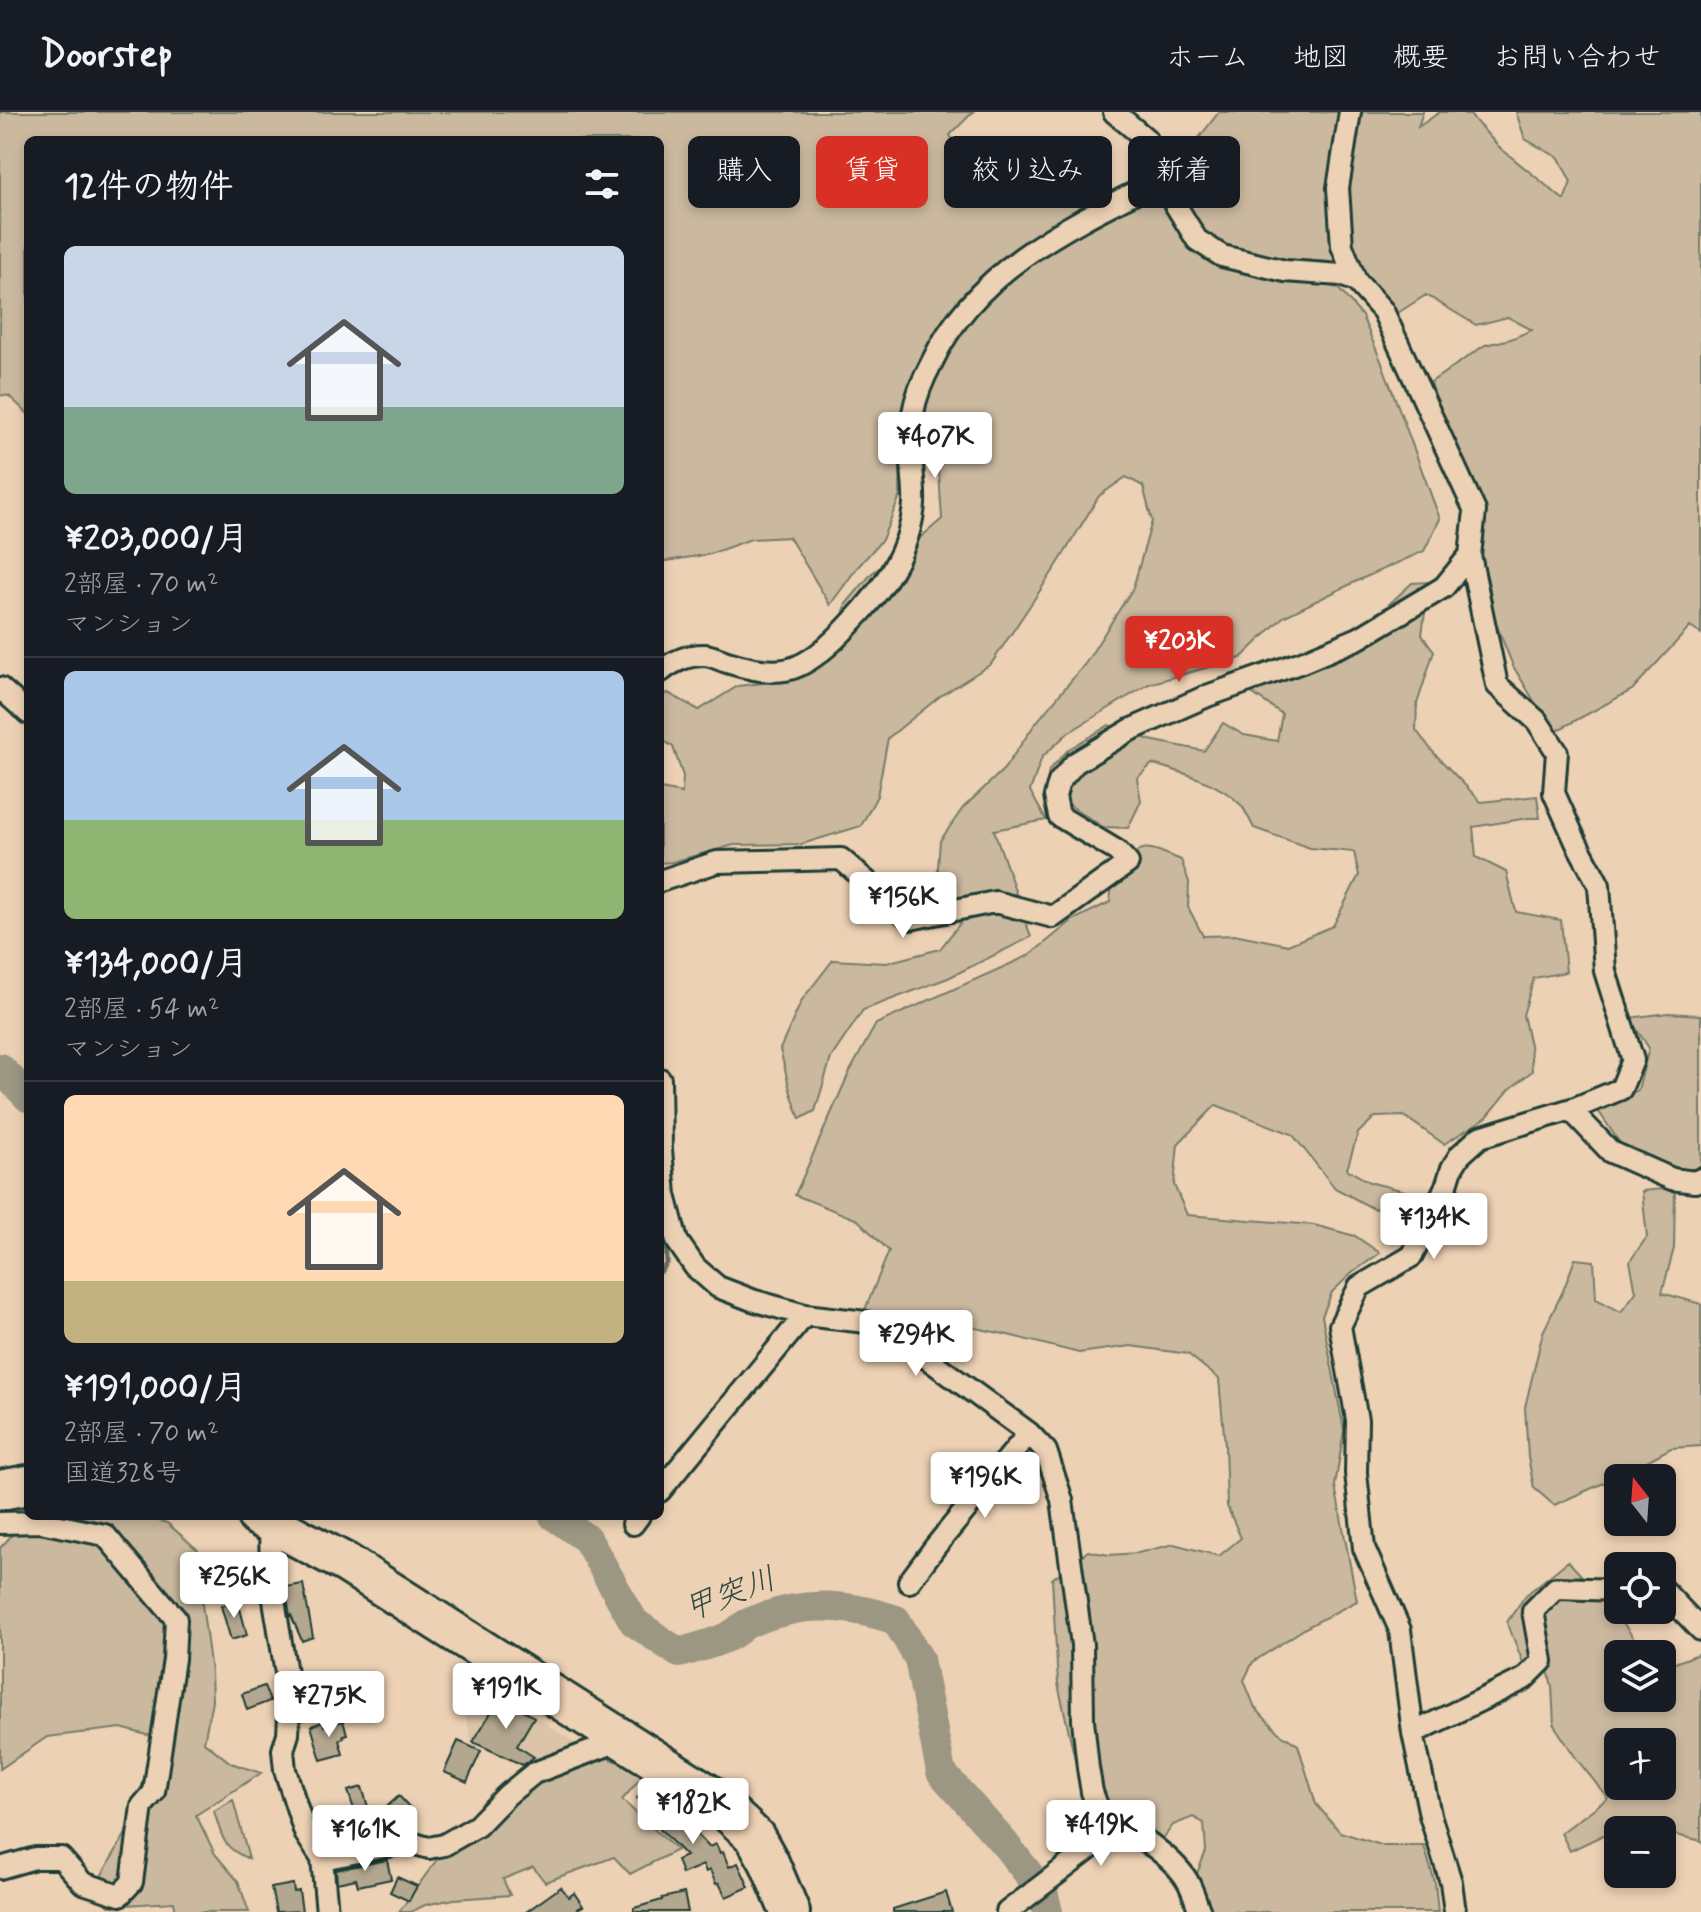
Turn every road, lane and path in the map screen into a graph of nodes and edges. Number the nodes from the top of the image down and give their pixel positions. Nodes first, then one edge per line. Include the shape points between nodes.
1 (1114, 112) edge
2 (1350, 112) edge
3 (1142, 136) edge
4 (1128, 196) edge
5 (1177, 208) edge
6 (1356, 281) junction
7 (1470, 555) junction
8 (664, 669) edge
9 (0, 688) edge
10 (24, 709) edge
11 (664, 880) edge
12 (1571, 1110) junction
13 (1701, 1179) edge
14 (664, 1184) edge
15 (805, 1315) junction
16 (1029, 1433) junction
17 (24, 1486) edge
18 (664, 1486) edge
19 (0, 1490) edge
20 (264, 1520) edge
21 (266, 1520) edge
22 (0, 1523) edge
23 (909, 1582) dead end
24 (1604, 1590) edge
25 (1676, 1604) edge
26 (1701, 1630) edge
27 (1413, 1733) junction
28 (624, 1739) junction
29 (1108, 1835) junction
30 (322, 1859) junction
31 (0, 1868) edge
32 (327, 1912) edge
33 (790, 1912) edge
34 (1007, 1912) edge
35 (1200, 1912) edge
36 (1455, 1912) edge

1 - 3 street
2 - 6 street via 1338,188 1342,246
4 - 8 street via 1080,220 987,285 941,341 914,411 915,502 910,527 890,576 849,626 797,667 748,669 705,655
5 - 6 street via 1197,240 1222,256
6 - 7 street via 1383,311 1475,511
7 - 11 street via 1444,587 1359,638 1207,696 1130,730 1075,763 1059,782 1059,816 1128,863 1053,917 995,902 910,919 841,859 717,862
7 - 12 street via 1497,685 1537,721 1557,752 1554,793 1599,885 1605,971 1633,1060 1621,1089
9 - 10 street
12 - 13 street via 1611,1152 1672,1179
12 - 27 street via 1480,1137 1460,1155 1412,1256 1359,1287 1340,1326 1357,1420 1364,1548 1400,1630
14 - 15 street via 677,1241 695,1267 718,1287
15 - 16 street via 866,1322 898,1337
15 - 18 street
16 - 23 street
16 - 29 street via 1046,1451 1062,1500 1082,1645 1088,1768
17 - 19 highway
20 - 30 street via 290,1697 283,1750 286,1772 305,1833
21 - 28 highway via 346,1563
22 - 31 street via 40,1522 105,1535 176,1619 154,1792 142,1806 132,1882 120,1895 83,1883 61,1858 35,1858
24 - 27 street via 1556,1588 1533,1611 1542,1661 1524,1679
25 - 26 street
27 - 36 street
28 - 30 street via 534,1773 477,1826 444,1845 404,1843
28 - 33 highway via 710,1795 755,1837
29 - 34 street
29 - 35 street via 1118,1827 1126,1829 1160,1853 1187,1879
30 - 32 street

